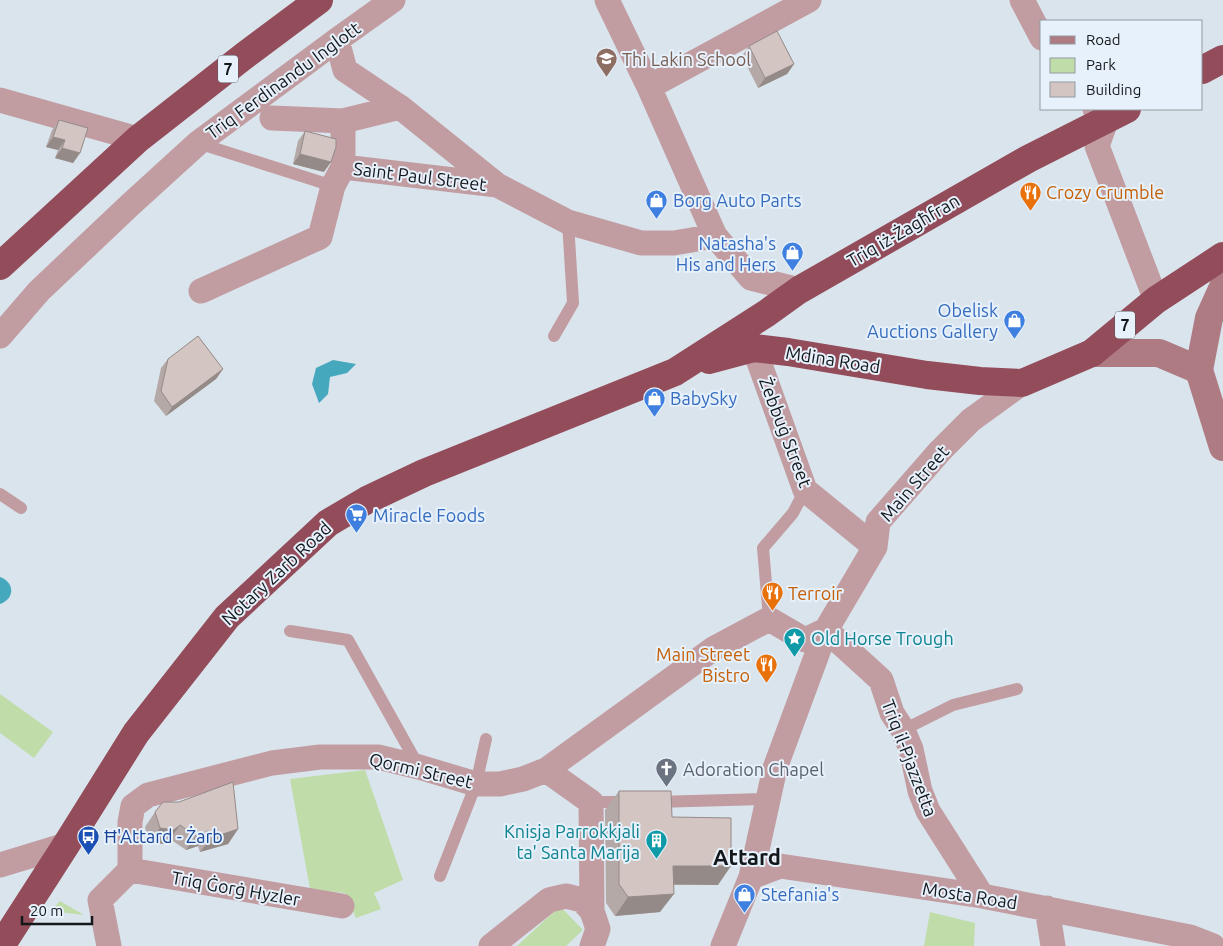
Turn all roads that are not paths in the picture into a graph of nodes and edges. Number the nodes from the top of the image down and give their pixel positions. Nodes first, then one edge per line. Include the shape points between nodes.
1 (320, 0) edge
2 (393, 0) edge
3 (607, 0) edge
4 (809, 0) edge
5 (1022, 0) edge
6 (1040, 34) edge
7 (337, 40) junction
8 (1223, 59) edge
9 (1203, 69) edge
10 (649, 87) junction
11 (0, 100) edge
12 (400, 107) junction
13 (1110, 112) edge
14 (272, 118) dead end
15 (343, 121) junction
16 (138, 139) junction
17 (198, 143) junction
18 (338, 176) junction
19 (497, 185) junction
20 (568, 222) junction
21 (715, 236) junction
22 (1223, 256) edge
23 (0, 266) edge
24 (1223, 287) edge
25 (799, 290) junction
26 (201, 291) dead end
27 (1156, 300) junction
28 (0, 336) edge
29 (554, 336) dead end
30 (754, 348) junction
31 (1092, 353) junction
32 (681, 369) junction
33 (1199, 370) junction
34 (1022, 383) junction
35 (1223, 447) edge
36 (805, 490) junction
37 (0, 494) edge
38 (21, 508) dead end
39 (875, 547) junction
40 (769, 620) junction
41 (826, 630) junction
42 (290, 631) dead end
43 (1017, 688) dead end
44 (903, 730) junction
45 (486, 739) dead end
46 (419, 767) junction
47 (546, 770) junction
48 (476, 784) junction
49 (768, 799) junction
50 (591, 802) junction
51 (66, 845) junction
52 (0, 865) edge
53 (130, 870) junction
54 (440, 876) dead end
55 (751, 878) junction
56 (982, 896) junction
57 (342, 906) dead end
58 (1047, 908) junction
59 (594, 929) edge
60 (1223, 932) edge
61 (1191, 943) edge
62 (1, 946) edge
63 (110, 946) edge
64 (491, 946) edge
65 (723, 946) edge
66 (1053, 946) edge

1 - 16 highway, 7
2 - 7 street, Triq Ferdinandu Inglott
3 - 10 street
4 - 10 street
5 - 6 street
7 - 12 street, Saint Paul Street via 345,70
7 - 17 street, Triq Ferdinandu Inglott
8 - 9 highway
10 - 21 street
11 - 16 street
12 - 15 street
12 - 19 street, Saint Paul Street
13 - 25 highway, Triq iż-Żagħfran
13 - 27 street via 1097,146
14 - 15 street
15 - 18 street, Saint Paul Street
16 - 23 highway, 7
17 - 18 lane
17 - 28 street via 39,291
18 - 19 street, Saint Paul Street
18 - 26 street, Saint Paul Street via 320,237
19 - 20 street, Saint Paul Street
20 - 21 street, Saint Paul Street via 641,243 674,243
20 - 29 lane via 572,303
21 - 25 street via 751,278
22 - 27 highway, 7
24 - 33 street via 1209,318
25 - 32 highway, Triq iż-Żagħfran
27 - 31 highway, 7
30 - 32 highway, Mdina Road / 7
30 - 34 highway, Mdina Road / 7 via 927,375
30 - 36 street, Żebbuġ Street
31 - 33 street via 1159,353
31 - 34 highway, 7
32 - 51 highway, Notary Zarb Road via 424,473 328,522 226,617 136,733
33 - 35 street
34 - 39 street, Main Street via 971,420 940,451 878,522
36 - 39 street, Żebbuġ Street
36 - 40 lane via 793,513 763,548
37 - 38 lane
39 - 41 street, Main Street
40 - 41 street via 805,640
40 - 47 street, Qormi Street via 712,649
41 - 44 street, Triq il-Pjazzetta via 881,680 892,713
41 - 49 street, Main Street via 775,768
42 - 46 lane via 348,640
43 - 44 lane via 953,705
44 - 56 street, Triq il-Pjazzetta via 928,811
45 - 48 lane
46 - 48 street, Qormi Street
46 - 53 street, Qormi Street via 378,757 320,757 272,764 148,795 133,806
47 - 48 street, Qormi Street via 500,784
47 - 50 street
48 - 54 lane
49 - 50 lane
49 - 55 street, Main Street
50 - 59 street
51 - 52 street
51 - 62 highway, Notary Zarb Road
53 - 57 street, Triq Ġorġ Hyzler
53 - 63 street via 100,900
55 - 56 street, Mosta Road via 780,866
55 - 65 street, Main Street
56 - 58 street, Mosta Road
58 - 61 street, Mosta Road
58 - 66 street
59 - 64 street via 582,900 566,896 550,900
60 - 61 street, Mosta Road

